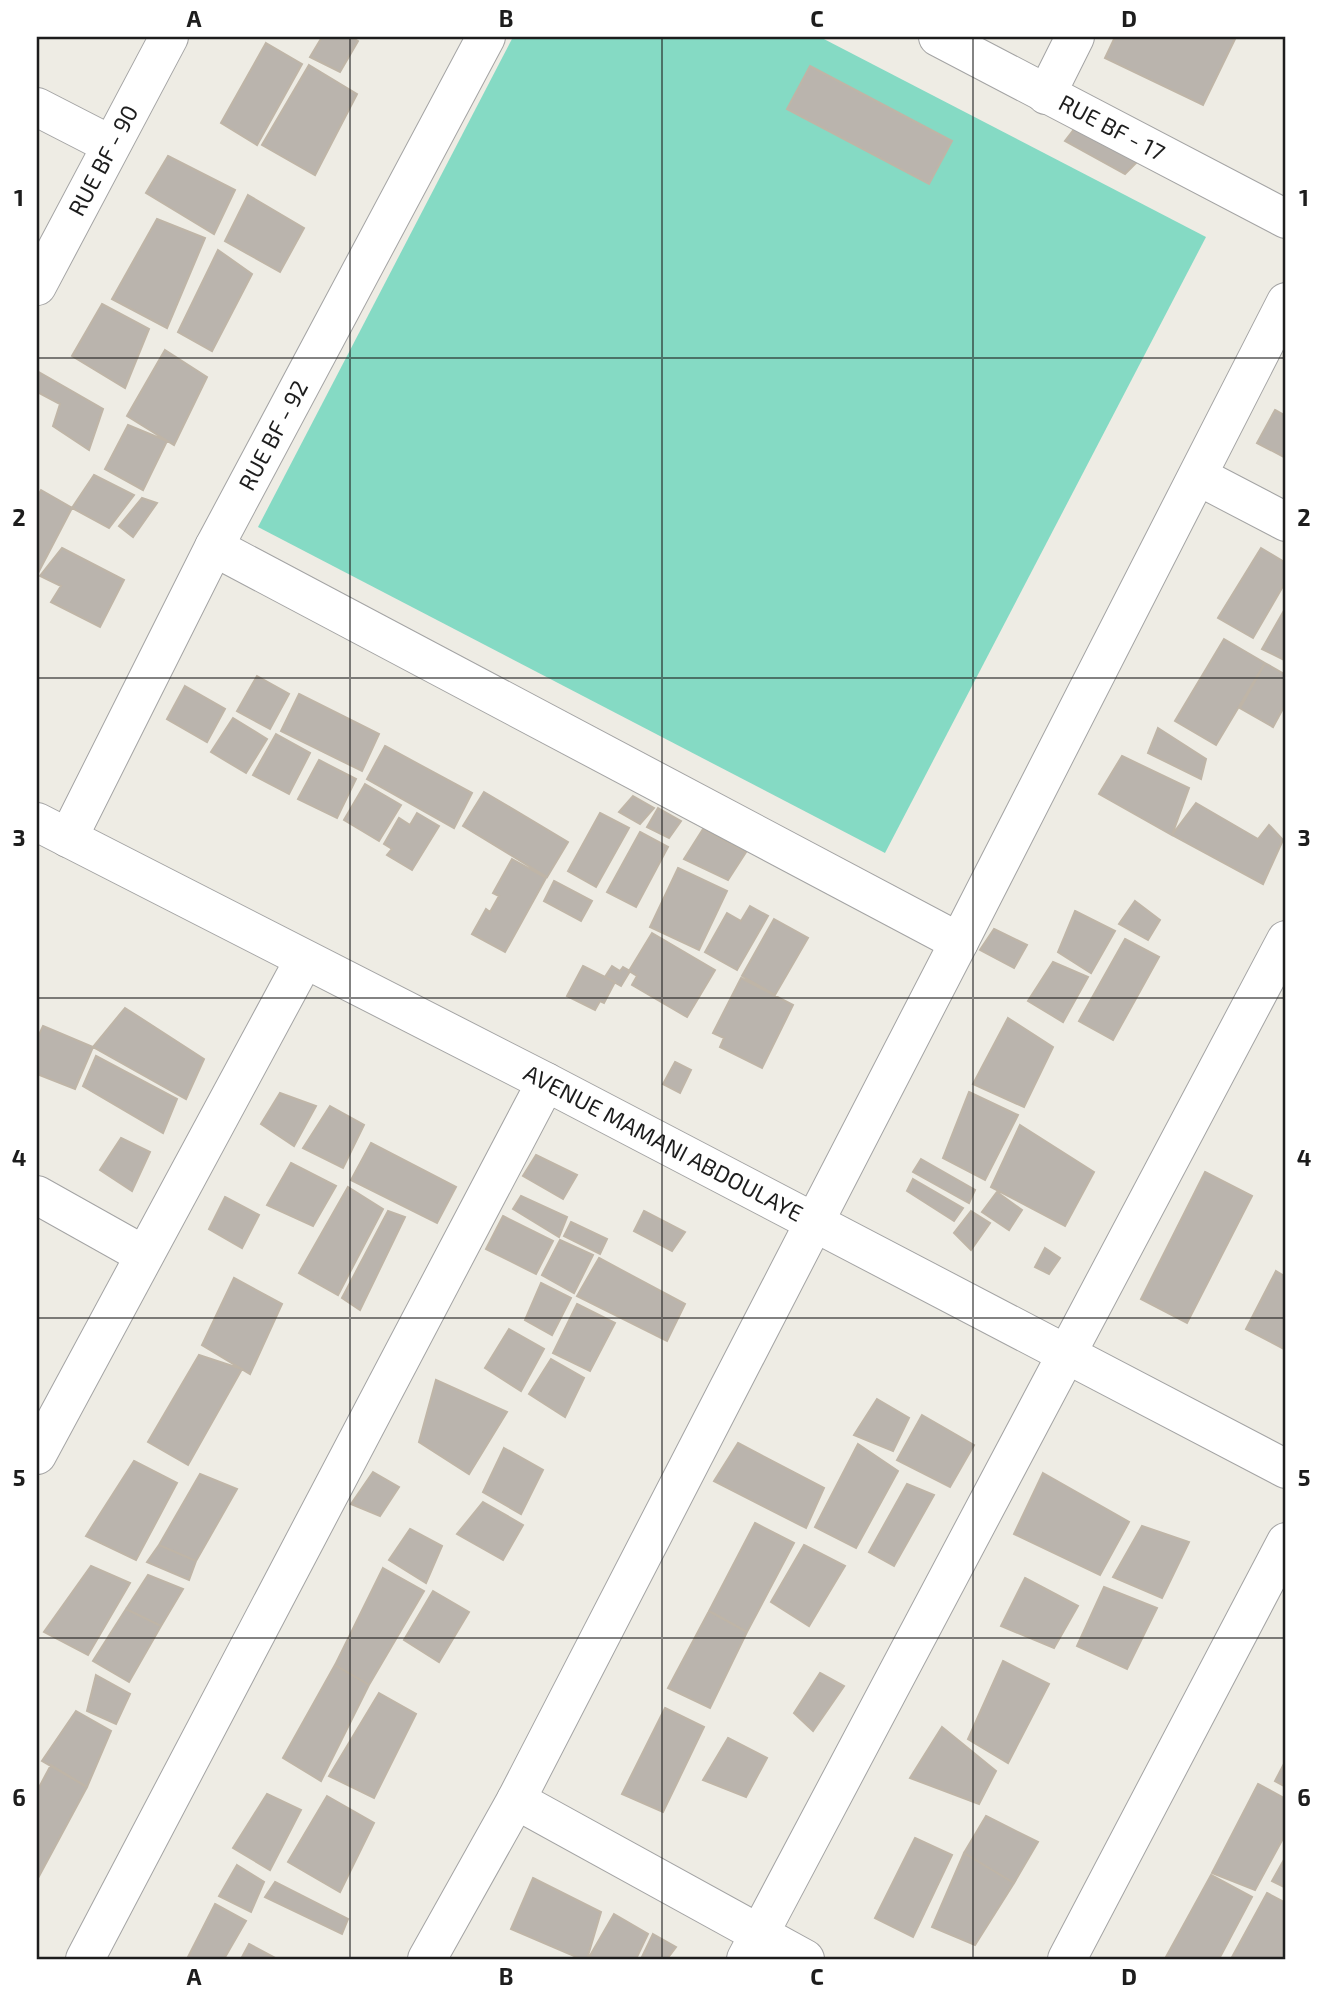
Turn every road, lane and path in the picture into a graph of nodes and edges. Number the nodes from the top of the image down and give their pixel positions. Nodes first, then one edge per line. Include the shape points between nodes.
1 (169, 37) edge
2 (486, 37) edge
3 (938, 37) edge
4 (1075, 37) edge
5 (1046, 95) junction
6 (37, 107) edge
7 (111, 145) junction
8 (1286, 219) edge
9 (37, 286) edge
10 (1286, 302) edge
11 (1198, 476) junction
12 (1286, 522) edge
13 (214, 547) junction
14 (52, 830) edge
15 (1286, 940) edge
16 (959, 942) junction
17 (304, 960) junction
18 (546, 1082) junction
19 (37, 1195) edge
20 (814, 1224) junction
21 (144, 1255) junction
22 (1067, 1353) junction
23 (37, 1455) edge
24 (1286, 1469) edge
25 (1286, 1542) edge
26 (516, 1800) junction
27 (753, 1947) edge
28 (85, 1959) edge
29 (428, 1959) edge
30 (805, 1959) edge
31 (1068, 1959) edge

1 - 7 street, RUE BF - 90
2 - 13 street, RUE BF - 92
3 - 5 street, RUE BF - 17
4 - 5 street
5 - 8 street, RUE BF - 17
6 - 7 street
7 - 9 street, RUE BF - 90
10 - 11 street
11 - 12 street
11 - 16 street
13 - 14 street, RUE BF - 92
13 - 16 street
14 - 17 street, AVENUE MAMANI ABDOULAYE
15 - 22 street
16 - 20 street
17 - 18 street, AVENUE MAMANI ABDOULAYE
17 - 21 street
18 - 20 street, AVENUE MAMANI ABDOULAYE
18 - 28 street
19 - 21 street
20 - 22 street, AVENUE MAMANI ABDOULAYE
20 - 26 street
21 - 23 street
22 - 24 street, AVENUE MAMANI ABDOULAYE
22 - 27 street
25 - 31 street
26 - 27 street
26 - 29 street
27 - 30 street

